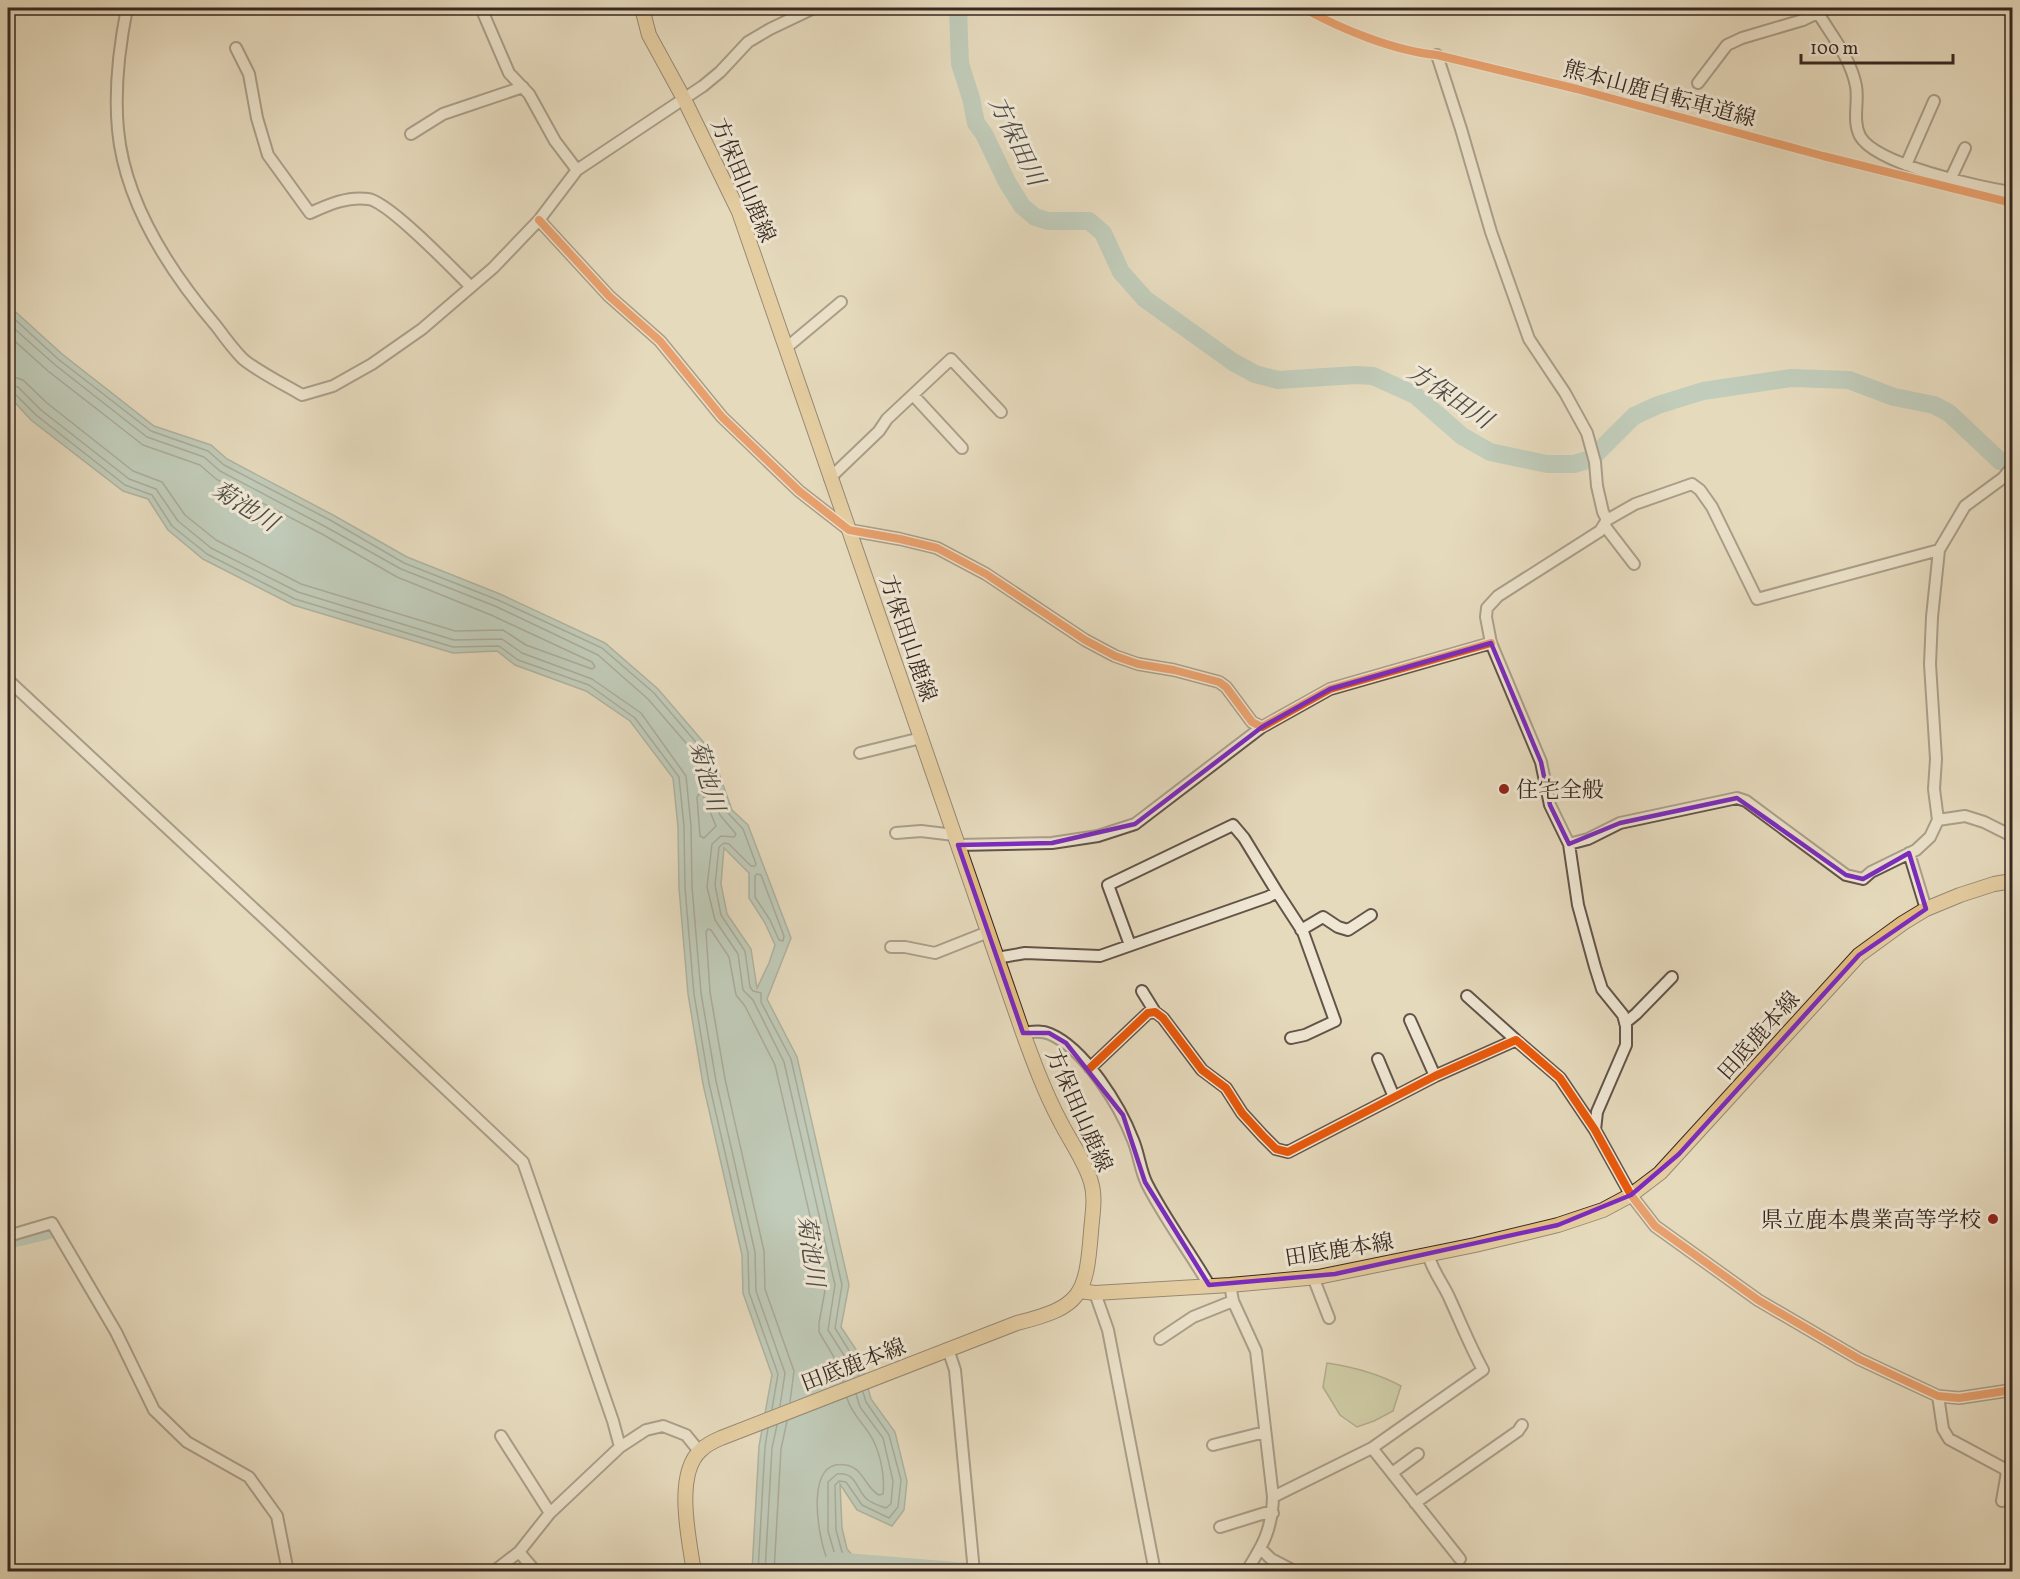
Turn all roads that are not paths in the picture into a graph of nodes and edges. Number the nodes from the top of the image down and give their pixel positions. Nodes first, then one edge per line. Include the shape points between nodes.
1 (127, 8) edge
2 (481, 8) edge
3 (642, 8) edge
4 (814, 8) edge
5 (1823, 10) edge
6 (236, 48) dead end
7 (1437, 55) dead end
8 (1698, 83) dead end
9 (523, 87) junction
10 (684, 99) junction
11 (1934, 101) dead end
12 (411, 134) dead end
13 (1965, 148) dead end
14 (1906, 165) junction
15 (577, 170) junction
16 (1951, 178) junction
17 (2013, 192) edge
18 (539, 220) junction
19 (471, 287) junction
20 (841, 302) dead end
21 (786, 348) junction
22 (913, 395) junction
23 (1001, 412) dead end
24 (962, 448) dead end
25 (2013, 467) edge
26 (831, 478) junction
27 (1605, 522) junction
28 (849, 530) junction
29 (1939, 550) junction
30 (1634, 564) dead end
31 (1491, 643) junction
32 (8, 680) edge
33 (1262, 727) junction
34 (921, 738) junction
35 (861, 753) dead end
36 (1938, 820) junction
37 (896, 833) dead end
38 (2013, 836) edge
39 (956, 840) junction
40 (1569, 844) junction
41 (1910, 854) junction
42 (2013, 880) edge
43 (1278, 892) junction
44 (1926, 909) junction
45 (1371, 915) dead end
46 (1301, 930) junction
47 (988, 932) junction
48 (1130, 945) junction
49 (891, 947) dead end
50 (997, 958) junction
51 (1672, 977) dead end
52 (1142, 991) dead end
53 (1467, 996) dead end
54 (1155, 1012) junction
55 (1410, 1020) dead end
56 (1625, 1023) junction
57 (1023, 1033) junction
58 (1291, 1038) dead end
59 (1516, 1040) junction
60 (1378, 1059) dead end
61 (1090, 1068) junction
62 (1435, 1076) junction
63 (1394, 1096) junction
64 (1595, 1130) junction
65 (1631, 1195) junction
66 (8, 1236) edge
67 (1428, 1254) junction
68 (1313, 1277) junction
69 (1209, 1285) junction
70 (1230, 1285) junction
71 (1080, 1291) junction
72 (1095, 1293) junction
73 (1233, 1301) junction
74 (1329, 1318) dead end
75 (1160, 1339) dead end
76 (948, 1349) junction
77 (2013, 1390) edge
78 (1938, 1396) junction
79 (1522, 1425) dead end
80 (1265, 1432) junction
81 (501, 1436) dead end
82 (1213, 1445) dead end
83 (620, 1446) junction
84 (1372, 1448) junction
85 (699, 1451) junction
86 (1418, 1454) dead end
87 (1392, 1473) junction
88 (1273, 1497) junction
89 (1415, 1503) junction
90 (2013, 1505) edge
91 (550, 1513) junction
92 (1273, 1513) junction
93 (1220, 1527) dead end
94 (1260, 1548) junction
95 (519, 1552) junction
96 (1460, 1559) dead end
97 (288, 1572) edge
98 (493, 1572) edge
99 (536, 1572) edge
100 (694, 1572) edge
101 (974, 1572) edge
102 (1155, 1572) edge
103 (1246, 1572) edge
104 (1296, 1572) edge

1 - 19 street via 119,46 118,132 138,206 162,253 200,308 244,360 302,395 333,386 414,334
2 - 9 street via 509,73
3 - 10 main road, 方保田山鹿線 via 649,35
4 - 10 street via 748,42 720,72
5 - 8 street via 1727,45
5 - 14 street via 1853,72 1861,138 1870,147
6 - 19 street via 249,74 268,155 310,213 337,201 370,198 396,215
7 - 27 street via 1491,232 1529,339 1587,434
9 - 12 street via 443,114
9 - 15 street
10 - 15 street
10 - 21 main road, 方保田山鹿線 via 739,212
11 - 14 street
13 - 16 street
14 - 16 street
15 - 18 street
16 - 17 street
18 - 19 street
18 - 28 street via 609,296 660,341 722,417 799,491
20 - 21 street
21 - 26 main road, 方保田山鹿線
22 - 23 street via 951,359
22 - 24 street
22 - 26 street
25 - 29 street via 1965,506
26 - 28 main road, 方保田山鹿線
27 - 29 street via 1635,504 1692,484 1722,525 1757,599
27 - 30 street
27 - 31 street via 1600,531 1491,603 1486,617
28 - 33 street via 937,548 986,574 1115,656 1219,682 1252,722
28 - 34 main road, 方保田山鹿線
29 - 36 street via 1930,664
31 - 33 street via 1330,689
31 - 40 street via 1542,762 1550,805
32 - 83 street via 523,1162
33 - 39 street via 1135,824 1098,836 1052,843
34 - 35 street
34 - 39 main road, 方保田山鹿線
36 - 38 street via 1965,816
36 - 41 street via 1930,837
37 - 39 street via 921,831
39 - 47 main road, 方保田山鹿線
40 - 41 street via 1620,823 1737,798 1846,875 1863,879
40 - 56 street via 1578,905 1594,967 1602,989
41 - 44 street
42 - 44 main road, 田底鹿本線
43 - 46 street
43 - 48 street
43 - 48 street via 1233,825 1108,885
44 - 65 main road, 田底鹿本線 via 1859,955 1679,1154
45 - 46 street via 1348,930 1323,917
46 - 58 street via 1335,1022
47 - 49 street via 935,953
47 - 50 main road, 方保田山鹿線
48 - 50 street via 1100,956 1025,953
50 - 57 main road, 方保田山鹿線
51 - 56 street
52 - 54 street
53 - 59 street
54 - 61 street via 1148,1013
54 - 63 street via 1202,1070 1226,1088 1242,1113 1276,1149 1288,1152 1299,1148
55 - 62 street
56 - 64 street via 1626,1045 1597,1112
57 - 61 street via 1049,1033 1066,1043
57 - 71 main road, 方保田山鹿線 via 1044,1091 1092,1185 1089,1261
59 - 62 street
59 - 64 street via 1560,1078
60 - 63 street
61 - 69 street via 1123,1115 1145,1182
62 - 63 street
64 - 65 street
65 - 67 main road, 田底鹿本線 via 1603,1210 1558,1225
65 - 78 street via 1655,1227 1758,1300 1859,1359
66 - 97 street via 51,1223 116,1332 154,1410 187,1442 249,1477 277,1516
67 - 68 main road, 田底鹿本線
67 - 84 street via 1482,1370
68 - 70 main road, 田底鹿本線
68 - 74 street
69 - 70 main road, 田底鹿本線
69 - 72 main road, 田底鹿本線
70 - 73 street
71 - 72 main road, 田底鹿本線
71 - 76 main road, 田底鹿本線 via 1058,1310
72 - 102 street via 1108,1330
73 - 75 street via 1193,1317
73 - 80 street via 1256,1351
76 - 85 main road, 田底鹿本線 via 721,1438
76 - 101 street via 956,1370
77 - 78 street via 1959,1398
78 - 90 street via 1943,1429 1949,1439 2007,1472 1998,1500
79 - 89 street
80 - 82 street
80 - 88 street
81 - 91 street
83 - 85 street via 646,1430 663,1426 686,1435
83 - 91 street
84 - 87 street
84 - 88 street
85 - 100 main road via 686,1482 685,1498
86 - 87 street
87 - 89 street
88 - 92 street
89 - 96 street
91 - 95 street
92 - 93 street
92 - 94 street
94 - 103 street
94 - 104 street via 1271,1559
95 - 98 street
95 - 99 street

